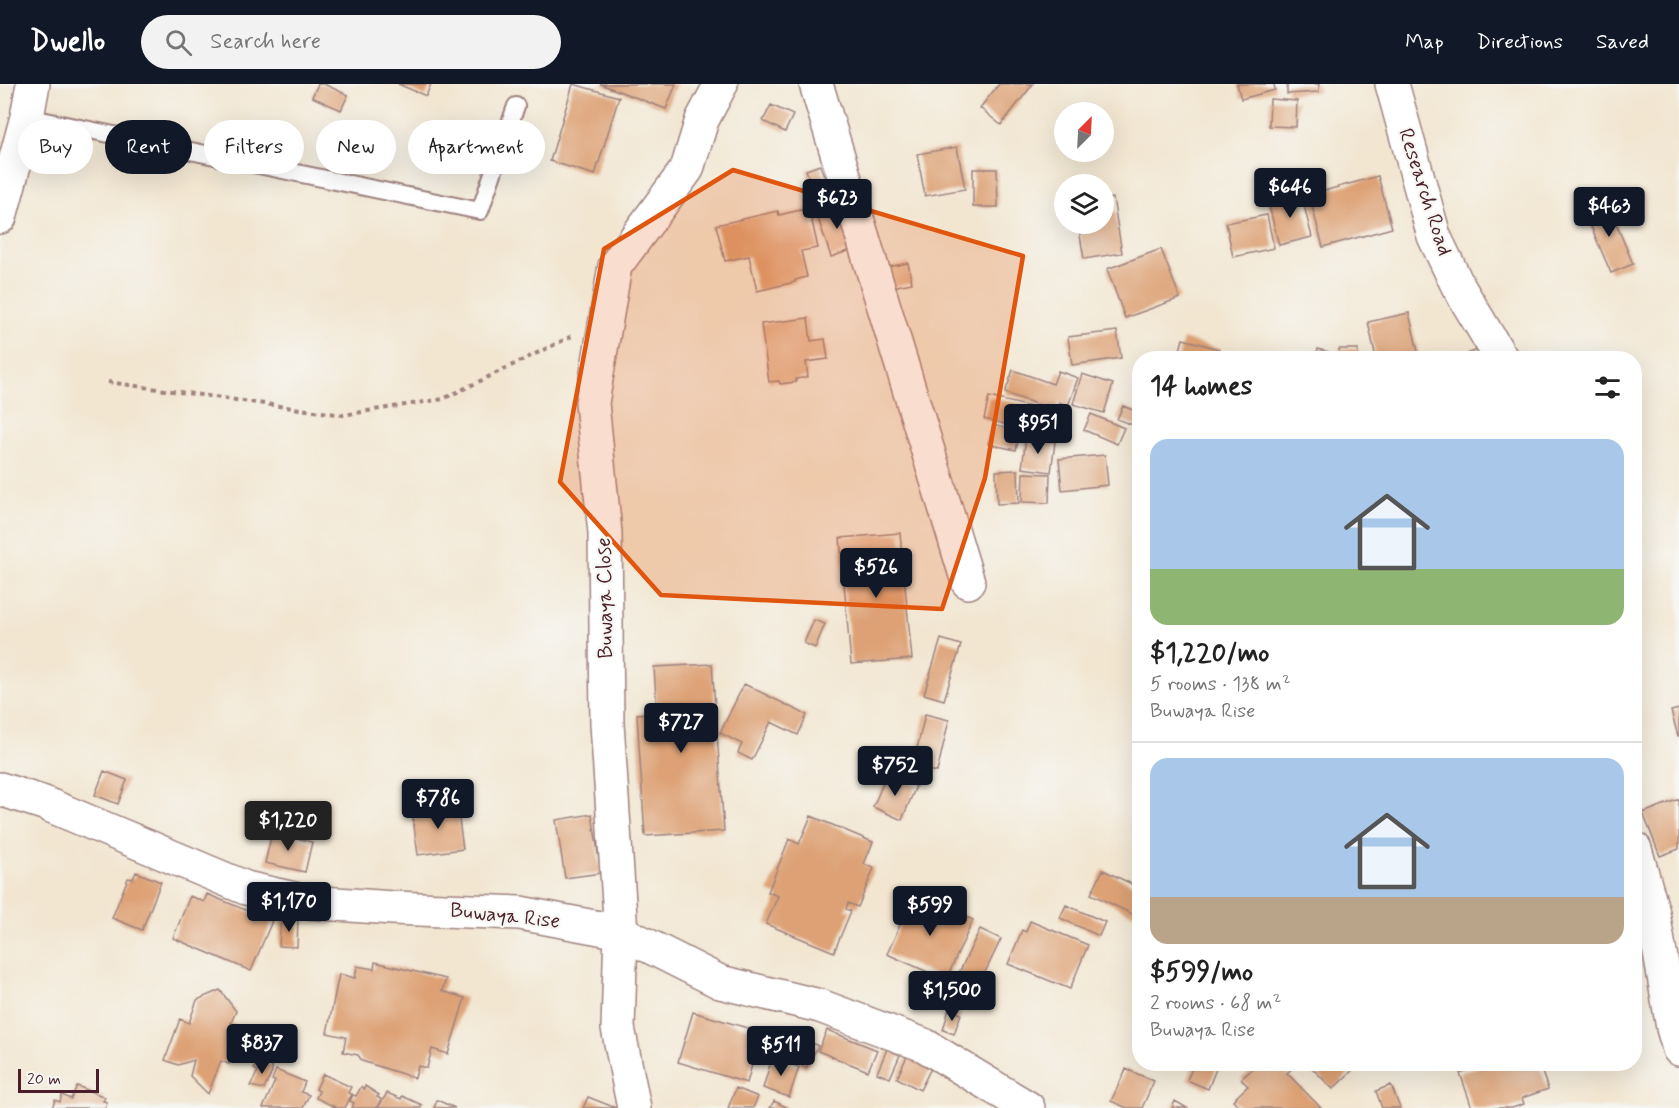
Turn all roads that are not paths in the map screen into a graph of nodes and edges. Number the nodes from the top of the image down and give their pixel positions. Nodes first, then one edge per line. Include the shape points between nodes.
1 (33, 84) edge
2 (721, 84) edge
3 (816, 84) edge
4 (1392, 84) edge
5 (516, 106) dead end
6 (27, 117) junction
7 (0, 217) edge
8 (1498, 351) edge
9 (968, 582) dead end
10 (0, 789) edge
11 (1642, 874) edge
12 (621, 932) junction
13 (1679, 1048) edge
14 (634, 1108) edge
15 (1028, 1108) edge

1 - 6 street
2 - 12 street, Buwaya Close via 702,120 687,169 615,266 592,403 605,533 607,724
3 - 9 street
4 - 8 street, Research Road via 1434,236 1458,286
5 - 6 lane via 480,211
6 - 7 street
10 - 12 street, Buwaya Rise via 44,803 246,888 308,902 520,913
11 - 13 street
12 - 14 street, Buwaya Close via 618,1028
12 - 15 street, Buwaya Rise via 720,982 820,1006 924,1045

